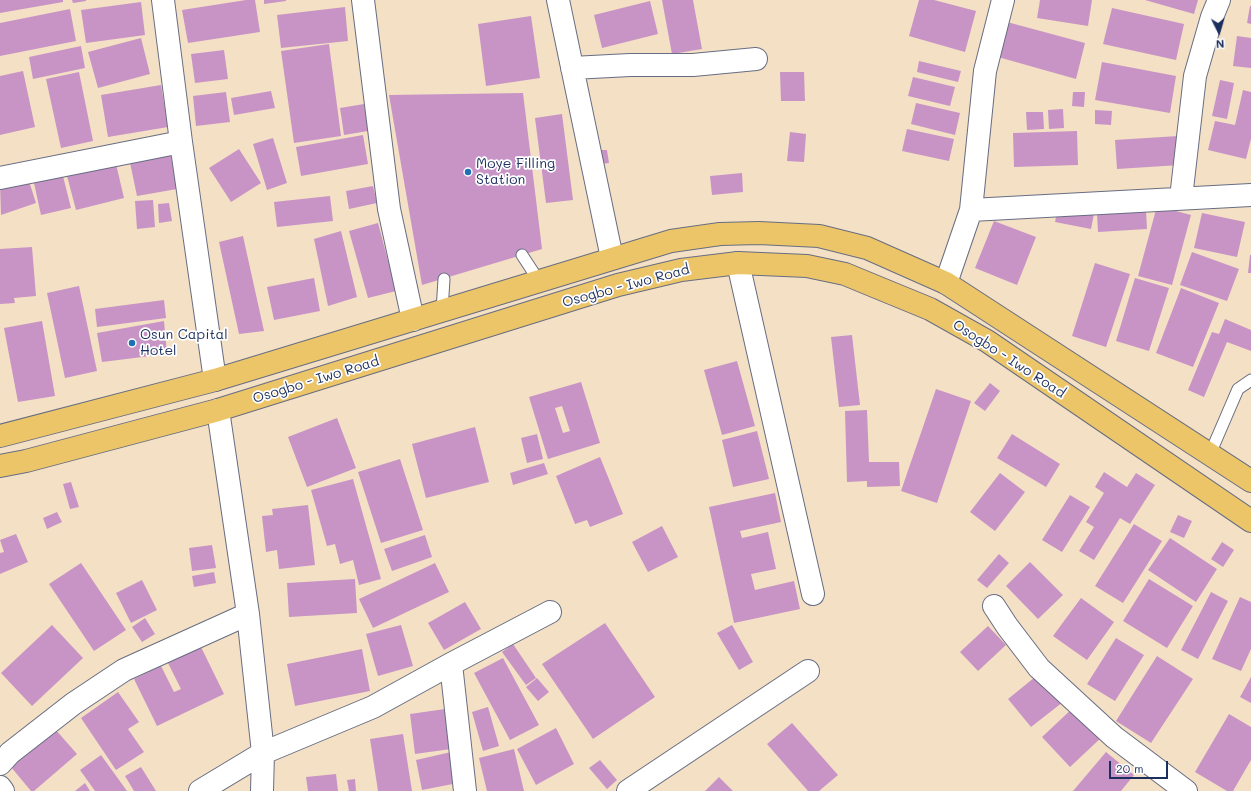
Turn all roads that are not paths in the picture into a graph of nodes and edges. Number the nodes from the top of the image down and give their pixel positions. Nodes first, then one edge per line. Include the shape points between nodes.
1 (162, 0) edge
2 (364, 0) edge
3 (558, 0) edge
4 (1003, 0) edge
5 (1219, 0) edge
6 (756, 59) dead end
7 (572, 68) junction
8 (180, 142) junction
9 (0, 178) edge
10 (1251, 195) edge
11 (1181, 198) junction
12 (971, 210) junction
13 (522, 255) dead end
14 (612, 258) junction
15 (738, 263) junction
16 (444, 279) dead end
17 (539, 281) junction
18 (946, 283) junction
19 (442, 311) junction
20 (413, 320) junction
21 (215, 380) junction
22 (1251, 380) edge
23 (218, 410) junction
24 (0, 436) edge
25 (1210, 454) junction
26 (0, 466) edge
27 (1251, 482) edge
28 (1251, 521) edge
29 (813, 594) dead end
30 (994, 606) dead end
31 (550, 612) dead end
32 (248, 614) junction
33 (451, 664) junction
34 (808, 671) dead end
35 (263, 753) junction
36 (0, 764) edge
37 (0, 788) edge
38 (2, 791) edge
39 (200, 791) edge
40 (262, 791) edge
41 (465, 791) edge
42 (628, 791) edge
43 (1186, 791) edge

1 - 8 street
2 - 20 street via 389,209
3 - 7 street
4 - 12 street via 985,71
5 - 11 street via 1195,76
6 - 7 street
7 - 14 street
8 - 9 street
8 - 21 street
10 - 11 street
11 - 12 street
12 - 18 street
13 - 17 lane
14 - 17 main road, Osogbo - Iwo Road
14 - 18 main road, Osogbo - Iwo Road via 671,241 720,234 819,236 867,248
15 - 23 main road, Osogbo - Iwo Road via 681,270 618,285
15 - 28 main road, Osogbo - Iwo Road via 807,266 845,274 930,309 987,341
15 - 29 street
16 - 19 lane
17 - 19 main road, Osogbo - Iwo Road
18 - 25 main road, Osogbo - Iwo Road
19 - 20 main road, Osogbo - Iwo Road
20 - 21 main road, Osogbo - Iwo Road
21 - 24 main road, Osogbo - Iwo Road
22 - 25 lane via 1238,389
23 - 26 main road, Osogbo - Iwo Road
23 - 32 street
25 - 27 main road, Osogbo - Iwo Road
30 - 43 street via 1039,668 1114,737
31 - 33 street
32 - 35 street
32 - 36 street via 124,670 73,704 10,753
33 - 35 street via 373,707
33 - 41 street
34 - 42 street
35 - 39 street
35 - 40 street
37 - 38 street

